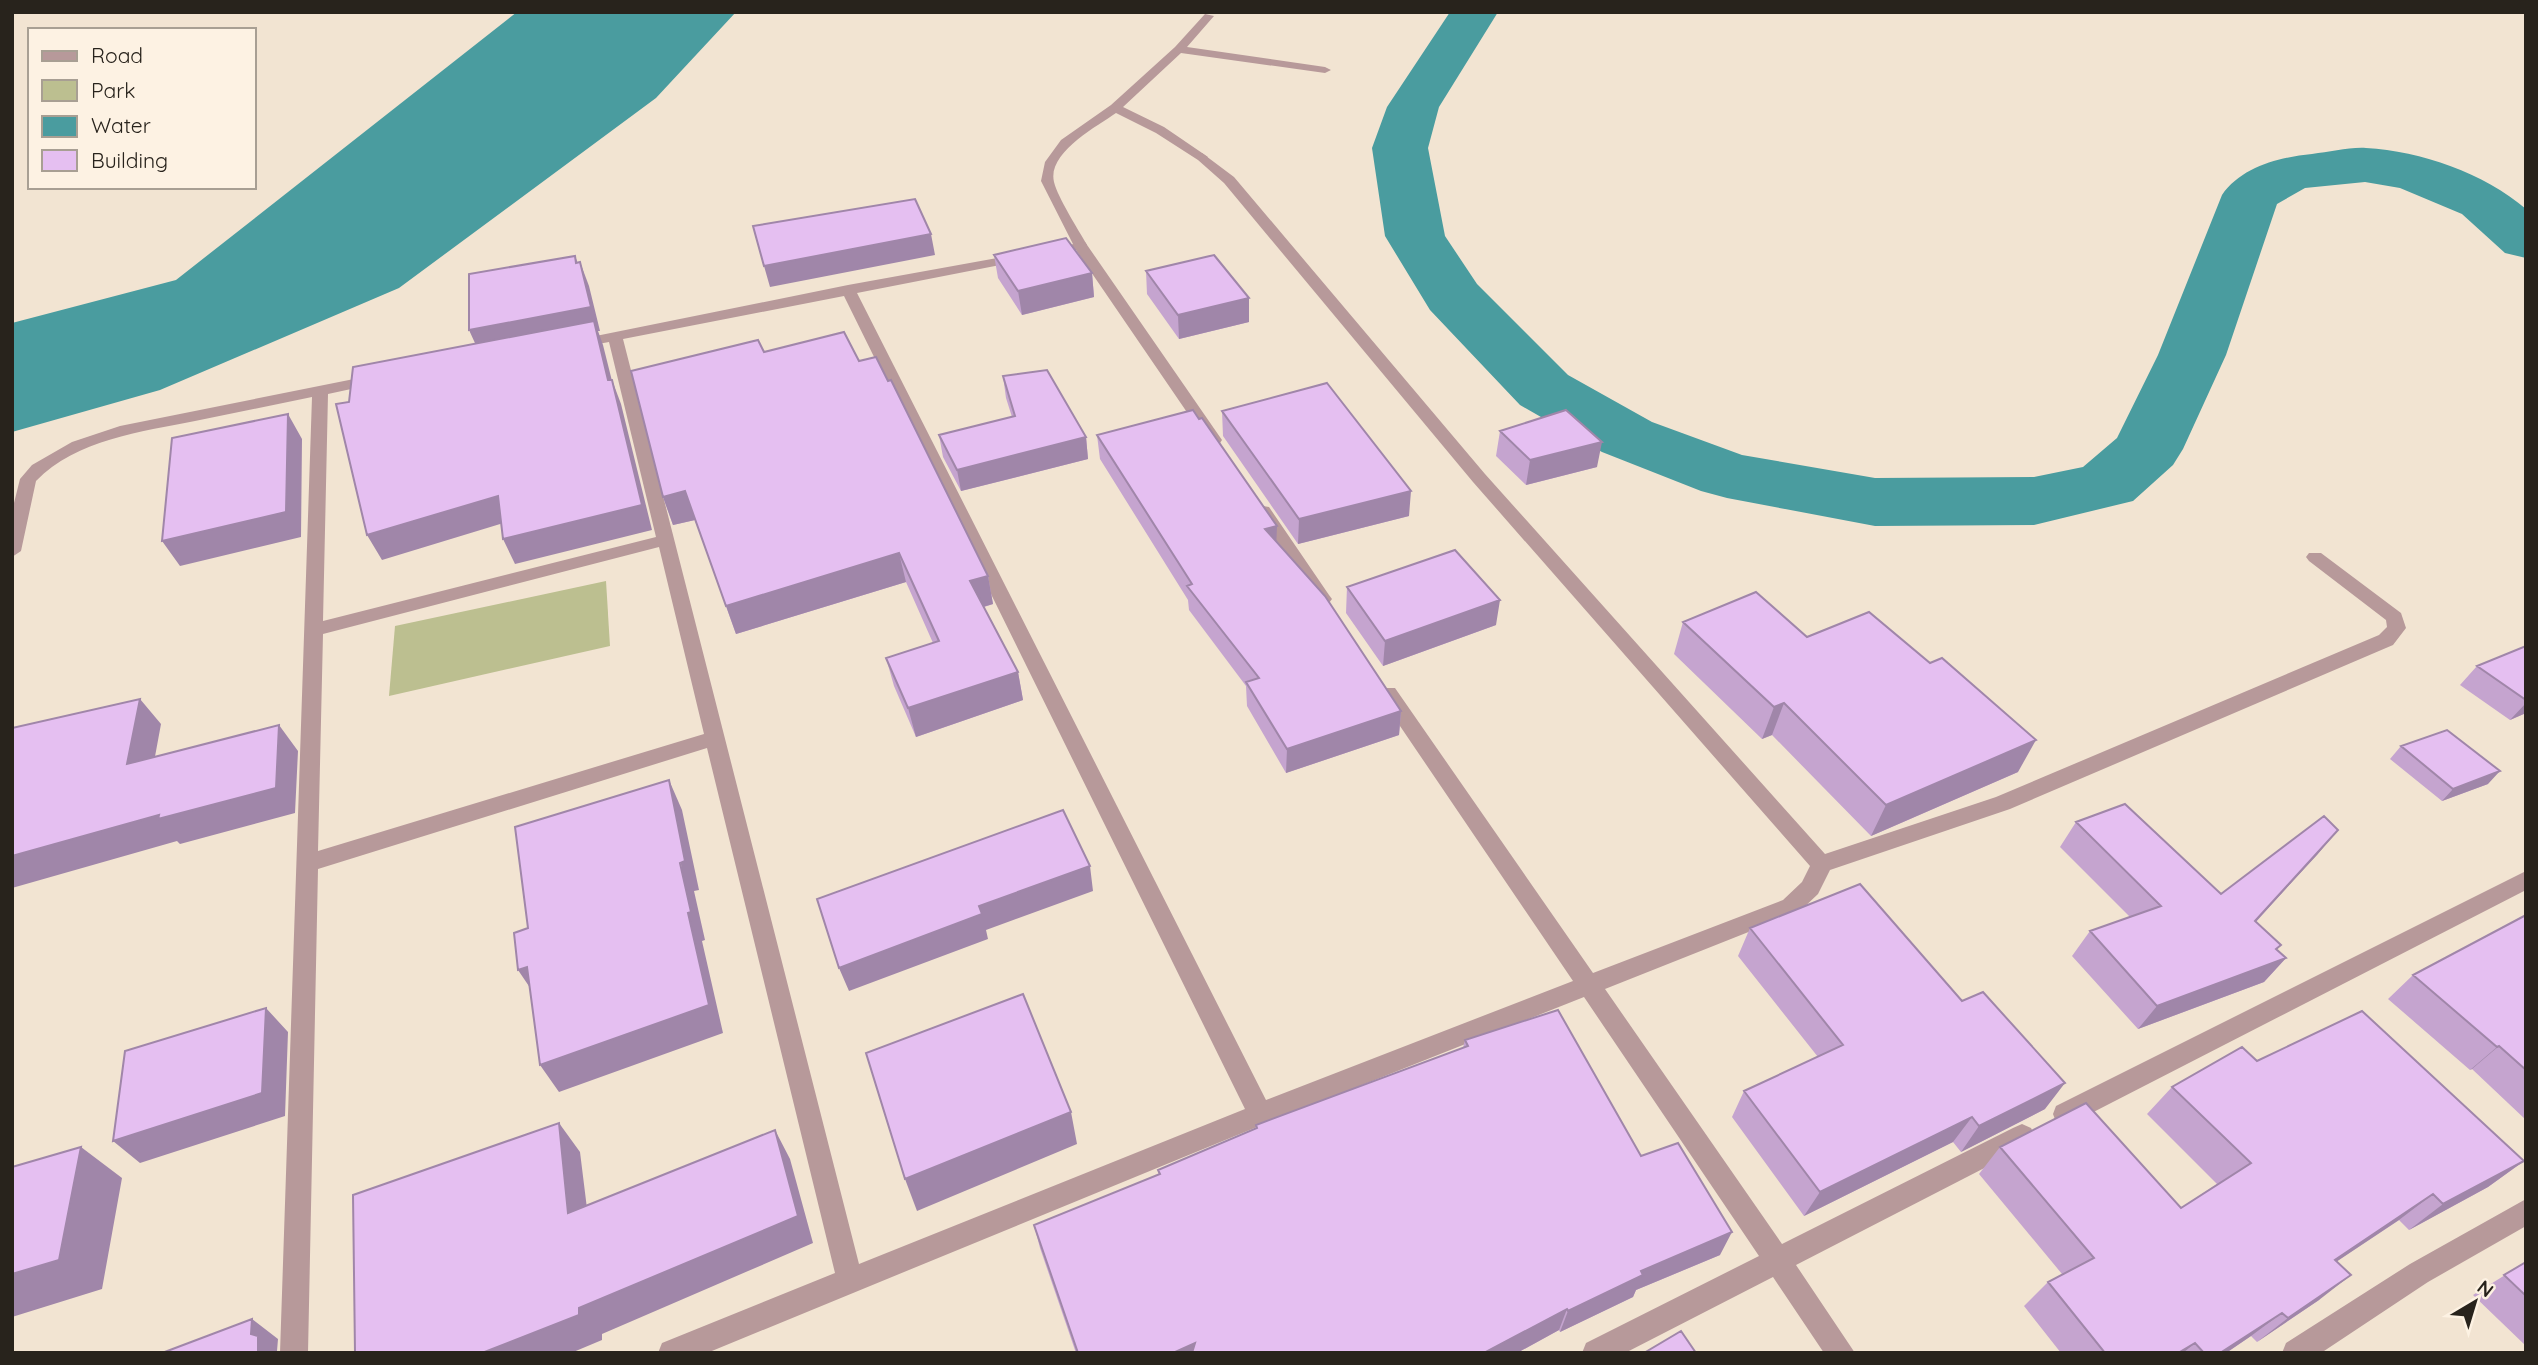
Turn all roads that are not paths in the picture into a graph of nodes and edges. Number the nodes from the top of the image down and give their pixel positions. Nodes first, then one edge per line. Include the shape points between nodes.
1 (1209, 16) dead end
2 (1179, 49) junction
3 (1325, 70) dead end
4 (1115, 108) junction
5 (1080, 245) junction
6 (848, 289) junction
7 (615, 337) junction
8 (561, 346) edge
9 (387, 378) edge
10 (320, 390) junction
11 (1229, 461) edge
12 (1252, 495) edge
13 (665, 540) junction
14 (12, 551) edge
15 (2315, 557) dead end
16 (1338, 620) edge
17 (313, 630) junction
18 (1377, 677) edge
19 (715, 738) junction
20 (307, 863) junction
21 (1821, 864) junction
22 (2526, 880) edge
23 (1588, 984) junction
24 (1260, 1114) junction
25 (2526, 1212) edge
26 (1778, 1260) junction
27 (850, 1280) junction
28 (294, 1353) edge
29 (672, 1353) edge
30 (1596, 1353) edge
31 (1841, 1353) edge
32 (2296, 1353) edge

1 - 2 street
2 - 3 street
2 - 4 street
4 - 5 street via 1065,143 1051,162 1047,181
4 - 21 street via 1160,130 1229,180 1479,478
5 - 6 street
5 - 11 street
6 - 7 street
6 - 24 street
7 - 8 street
7 - 13 street
9 - 10 street
10 - 14 street via 120,431 55,457 28,480
10 - 17 street
12 - 16 street
13 - 17 street
13 - 19 street
15 - 21 street via 2394,617 2397,628 2386,640 2003,803
17 - 20 street
18 - 23 street
19 - 20 street
19 - 27 street
20 - 28 street
21 - 23 street via 1812,886 1791,905
22 - 26 street
23 - 24 street
23 - 26 street
24 - 27 street
25 - 32 street via 2419,1273
26 - 30 street
26 - 31 street
27 - 29 street

